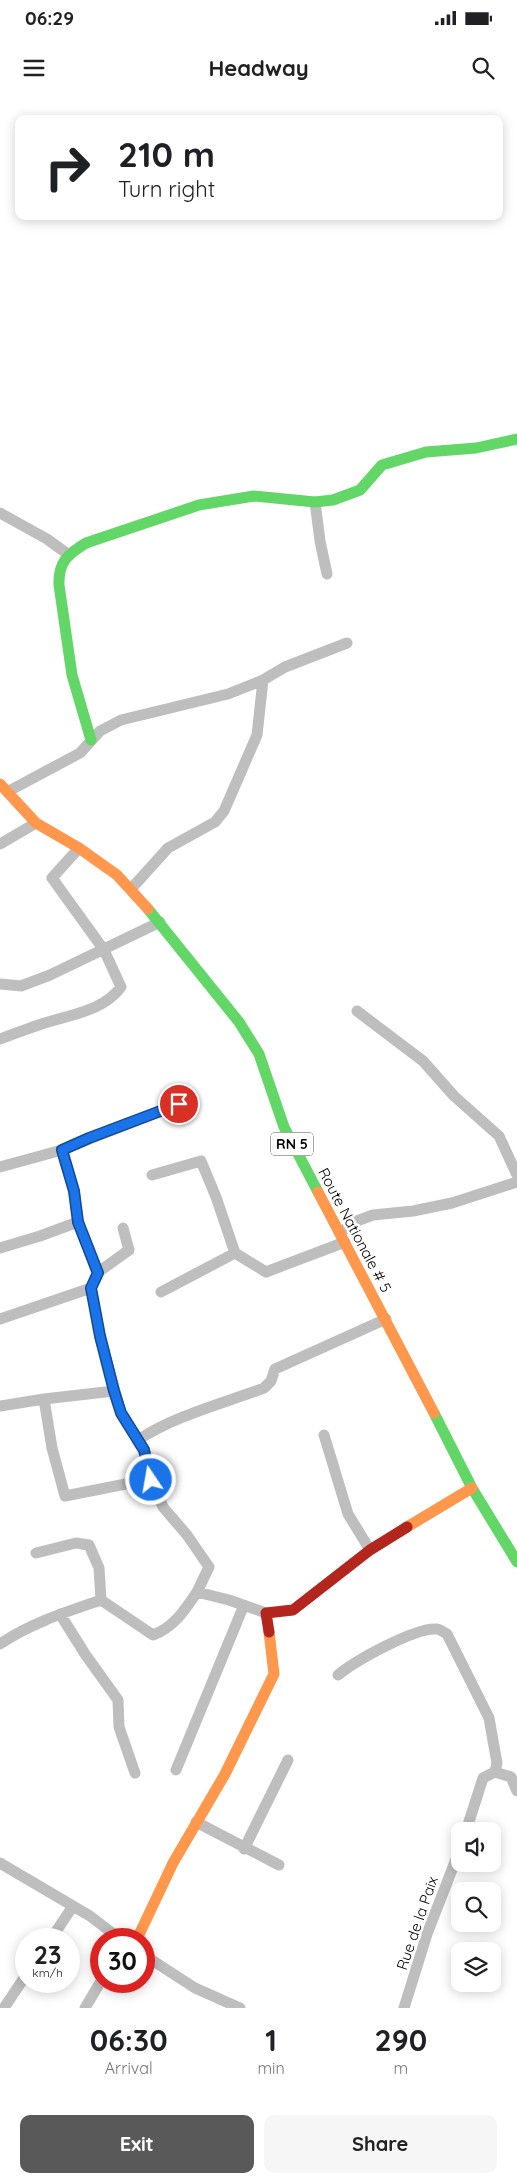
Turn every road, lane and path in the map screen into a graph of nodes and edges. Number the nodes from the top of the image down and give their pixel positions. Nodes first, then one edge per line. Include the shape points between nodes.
1 (517, 439) edge
2 (315, 502) junction
3 (0, 513) edge
4 (69, 555) junction
5 (327, 574) dead end
6 (347, 643) dead end
7 (263, 680) junction
8 (92, 740) junction
9 (4, 788) edge
10 (36, 822) junction
11 (0, 844) edge
12 (79, 848) junction
13 (131, 889) junction
14 (160, 922) junction
15 (104, 950) junction
16 (0, 984) edge
17 (357, 1011) dead end
18 (0, 1039) edge
19 (179, 1104) dead end
20 (62, 1150) junction
21 (0, 1167) edge
22 (152, 1175) dead end
23 (517, 1175) edge
24 (517, 1182) edge
25 (78, 1222) junction
26 (123, 1228) dead end
27 (342, 1238) junction
28 (0, 1248) edge
29 (235, 1253) junction
30 (98, 1273) junction
31 (91, 1288) junction
32 (161, 1292) dead end
33 (0, 1319) edge
34 (386, 1319) junction
35 (114, 1391) junction
36 (44, 1399) junction
37 (0, 1406) edge
38 (324, 1435) dead end
39 (138, 1440) junction
40 (151, 1480) junction
41 (472, 1488) junction
42 (370, 1550) junction
43 (36, 1553) dead end
44 (517, 1562) edge
45 (197, 1592) junction
46 (101, 1600) junction
47 (244, 1605) junction
48 (266, 1613) junction
49 (60, 1614) junction
50 (0, 1644) edge
51 (338, 1674) dead end
52 (288, 1760) dead end
53 (176, 1770) dead end
54 (495, 1772) junction
55 (135, 1773) dead end
56 (517, 1791) edge
57 (196, 1822) junction
58 (469, 1822) edge
59 (244, 1849) junction
60 (0, 1863) edge
61 (279, 1865) dead end
62 (451, 1872) edge
63 (73, 1906) junction
64 (58, 1928) edge
65 (104, 1928) edge
66 (142, 1928) edge
67 (155, 1962) edge
68 (15, 1992) edge
69 (94, 1993) edge
70 (4, 2008) edge
71 (85, 2008) edge
72 (240, 2008) edge
73 (404, 2008) edge

1 - 2 street via 476,448 426,452 382,465 360,490 333,500
2 - 4 street via 254,496 199,505 86,544
2 - 5 street
3 - 4 street
4 - 8 street via 62,562 60,576 64,621 71,673
6 - 7 street via 285,667
7 - 8 street via 228,694 121,720 100,731
7 - 13 street via 257,735 224,811 215,822 168,848
8 - 9 street via 80,753
9 - 10 street, Route Nationale # 5 / RN 5
10 - 11 street
10 - 12 street, Route Nationale # 5 / RN 5
12 - 13 street, Route Nationale # 5 / RN 5
12 - 15 street via 52,878
13 - 14 street, Route Nationale # 5 / RN 5
14 - 15 street
14 - 27 street, Route Nationale # 5 / RN 5 via 239,1022 259,1054 284,1127
15 - 16 street via 21,986
15 - 18 street via 121,987 116,994 90,1010
17 - 23 street via 424,1061 454,1096 499,1136
19 - 20 street
20 - 21 street
20 - 25 street via 74,1191
22 - 29 street via 201,1160
24 - 27 street via 452,1203 373,1215 354,1222
25 - 28 street
25 - 30 street
26 - 30 street via 128,1250
27 - 29 street via 266,1272
27 - 34 street, Route Nationale # 5 / RN 5
29 - 32 street
30 - 31 street
31 - 33 street
31 - 35 street
34 - 39 street via 275,1369 271,1382 264,1388 195,1412
34 - 41 street, Route Nationale # 5 / RN 5
35 - 36 street
35 - 39 street via 121,1413
36 - 37 street
36 - 40 street via 65,1496
38 - 42 street via 348,1514
39 - 40 street via 144,1450
40 - 45 street via 163,1507 209,1567
41 - 42 street
41 - 44 street, Route Nationale # 5 / RN 5
42 - 48 street via 293,1610
43 - 46 street via 76,1543 89,1544 99,1568
45 - 46 street via 166,1630 153,1635
45 - 47 street
46 - 49 street
47 - 48 street
47 - 53 street
48 - 57 street via 274,1674 225,1774
49 - 50 street
49 - 55 street via 118,1700 119,1727
51 - 54 street via 392,1643 430,1629 440,1629 447,1634 489,1718 497,1763
52 - 59 street
54 - 56 street via 510,1777
54 - 58 street via 483,1778
57 - 59 street
57 - 66 street
59 - 61 street
60 - 63 street
62 - 73 street, Rue de la Paix
63 - 64 street
63 - 65 street
67 - 72 street via 195,1988
68 - 70 street
69 - 71 street

